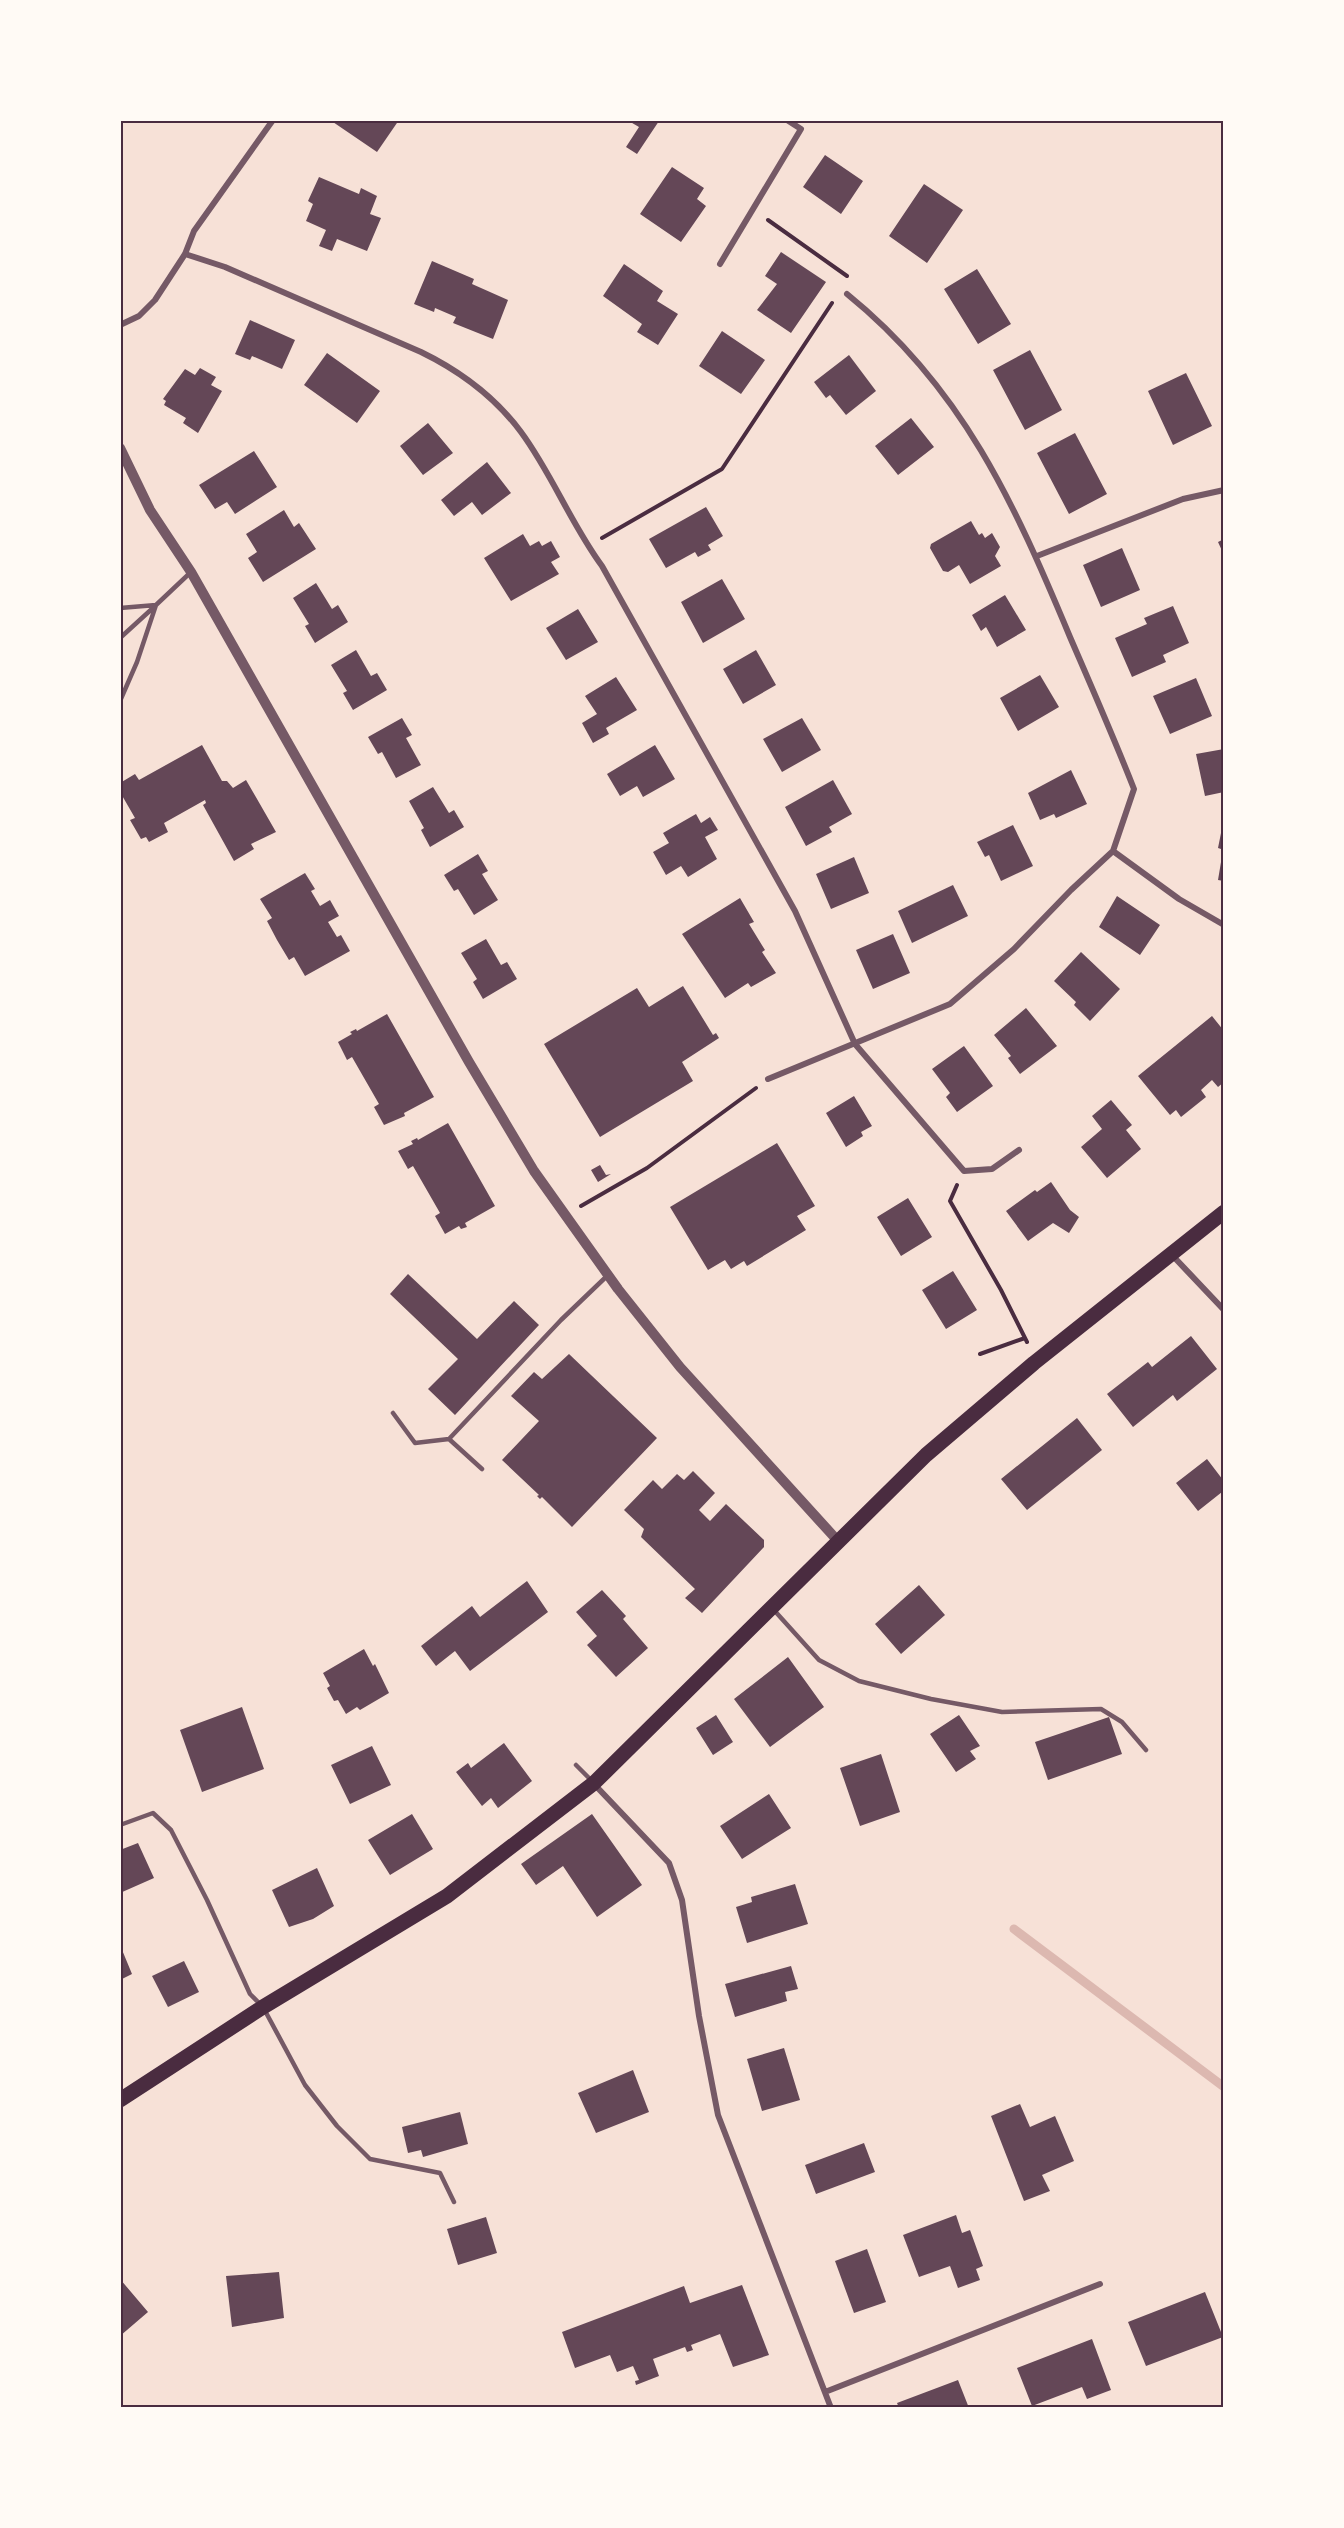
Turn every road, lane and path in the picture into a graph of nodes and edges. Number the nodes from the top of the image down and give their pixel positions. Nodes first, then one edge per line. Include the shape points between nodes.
1 (273, 120) edge
2 (787, 120) edge
3 (753, 209) junction
4 (185, 254) junction
5 (720, 264) dead end
6 (841, 290) junction
7 (847, 294) joint
8 (120, 325) edge
9 (120, 448) edge
10 (1224, 490) edge
11 (587, 546) junction
12 (1037, 556) junction
13 (191, 572) junction
14 (156, 605) junction
15 (120, 608) edge
16 (120, 638) edge
17 (120, 700) edge
18 (1113, 851) junction
19 (1224, 925) edge
20 (855, 1044) junction
21 (768, 1079) joint
22 (1019, 1150) dead end
23 (964, 1171) junction
24 (1224, 1212) edge
25 (564, 1215) junction
26 (1172, 1255) junction
27 (608, 1275) junction
28 (1224, 1310) edge
29 (980, 1354) dead end
30 (393, 1413) dead end
31 (449, 1439) junction
32 (482, 1469) dead end
33 (837, 1540) junction
34 (771, 1607) junction
35 (1146, 1750) dead end
36 (576, 1766) dead end
37 (594, 1783) junction
38 (120, 1825) edge
39 (263, 2007) junction
40 (120, 2100) edge
41 (454, 2202) dead end
42 (1100, 2284) dead end
43 (825, 2392) junction
44 (831, 2408) edge

1 - 4 street via 195,231
2 - 3 street via 801,129
3 - 5 street
3 - 6 path via 849,278
4 - 8 street via 155,300 139,316
4 - 11 street via 225,267 421,352 476,385 521,432
6 - 7 path
6 - 11 path via 722,469
7 - 12 street via 916,358 947,398 994,472
9 - 13 street via 150,510
10 - 12 street via 1183,499
11 - 20 street via 602,566 795,910
12 - 18 street via 1134,789
13 - 14 lane
13 - 25 street via 475,1072
14 - 15 lane
14 - 16 lane
14 - 17 lane
18 - 19 street via 1179,899
18 - 20 street via 1014,949 950,1004
20 - 21 street
20 - 23 street
21 - 25 path via 647,1168
22 - 23 street via 992,1169
23 - 29 path via 950,1201 1025,1338
24 - 26 main road
25 - 27 street
26 - 28 street
26 - 33 main road via 982,1405
27 - 31 lane
27 - 33 street via 680,1367
30 - 31 lane via 416,1443
31 - 32 lane
33 - 34 main road
34 - 35 lane via 819,1660 859,1681 1002,1712 1101,1709 1122,1722
34 - 37 main road
36 - 37 lane
37 - 39 main road via 447,1896
37 - 43 street via 669,1863 682,1900 718,2115
38 - 39 lane via 153,1814 171,1830 250,1994
39 - 40 main road
39 - 41 lane via 305,2085 337,2126 370,2159 440,2173
42 - 43 street
43 - 44 street

